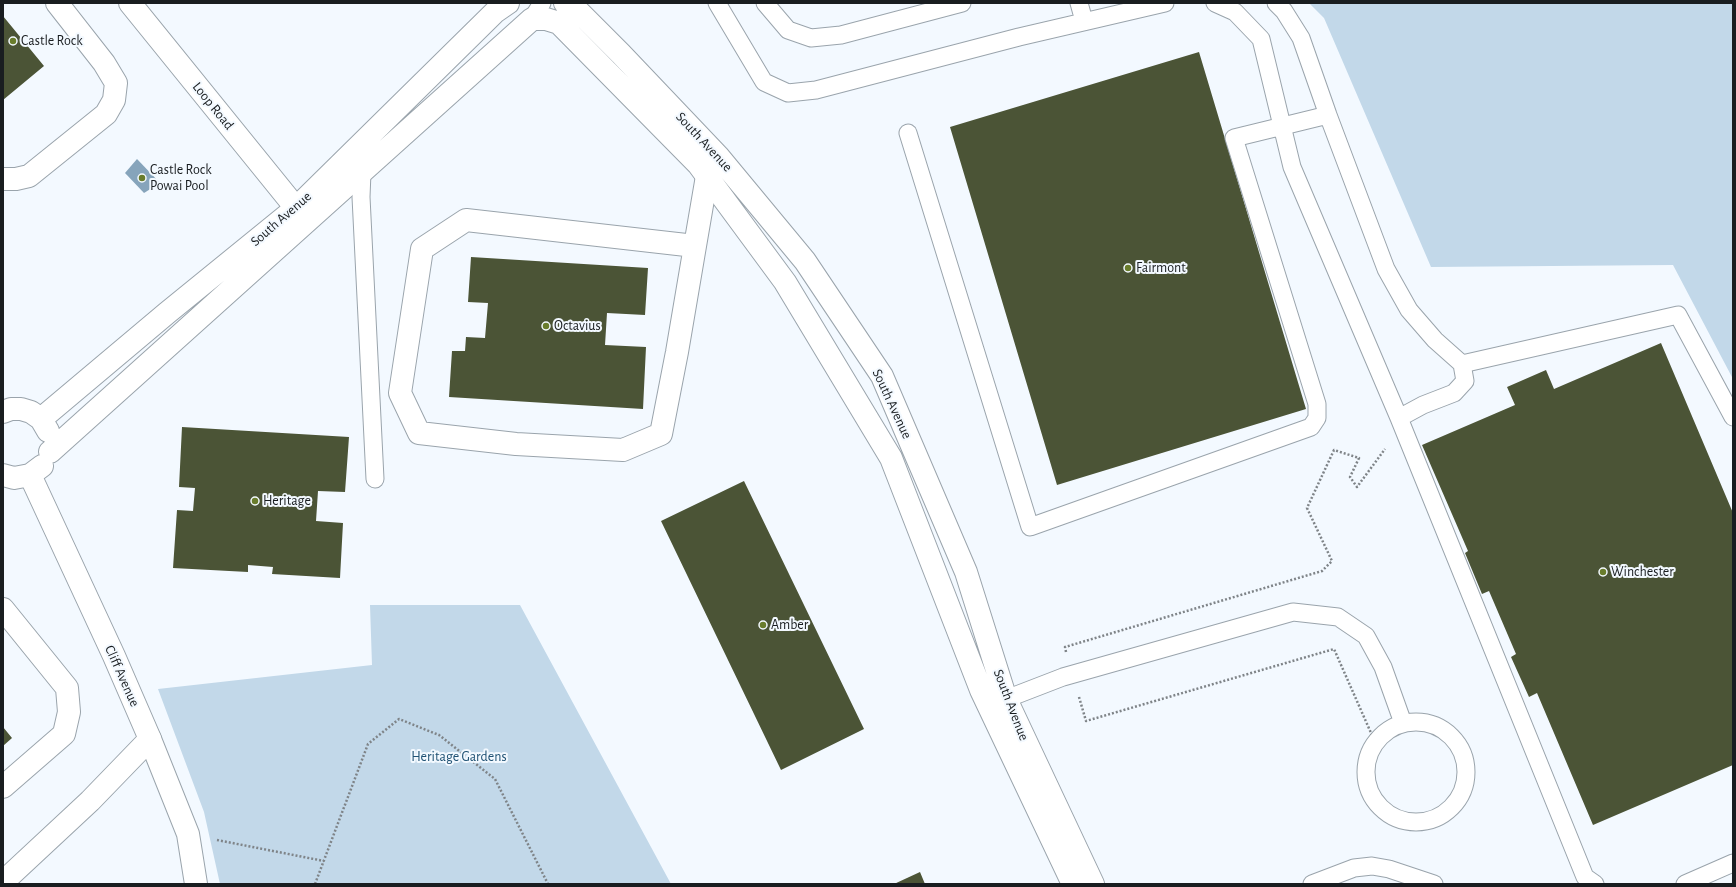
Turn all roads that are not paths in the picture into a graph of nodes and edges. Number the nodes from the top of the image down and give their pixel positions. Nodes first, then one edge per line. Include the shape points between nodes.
1 (57, 3) edge
2 (130, 3) edge
3 (508, 3) edge
4 (717, 3) edge
5 (765, 3) edge
6 (962, 3) edge
7 (1079, 3) edge
8 (1164, 3) edge
9 (1215, 3) edge
10 (1276, 3) edge
11 (569, 9) edge
12 (537, 11) edge
13 (1084, 21) junction
14 (1328, 115) junction
15 (1283, 126) junction
16 (908, 133) dead end
17 (362, 172) junction
18 (707, 176) junction
19 (3, 178) edge
20 (296, 208) junction
21 (695, 246) junction
22 (1462, 364) junction
23 (3, 412) edge
24 (1733, 416) edge
25 (1399, 418) junction
26 (41, 419) junction
27 (50, 452) junction
28 (3, 475) edge
29 (30, 475) junction
30 (375, 479) dead end
31 (3, 609) edge
32 (1006, 698) junction
33 (1402, 722) junction
34 (150, 739) junction
35 (3, 787) edge
36 (1733, 863) edge
37 (3, 882) edge
38 (196, 884) edge
39 (1072, 884) edge
40 (1092, 884) edge
41 (1312, 884) edge
42 (1434, 884) edge
43 (1595, 884) edge
44 (1685, 884) edge

1 - 19 street via 104,63 116,83 114,100 106,114 29,176
2 - 20 street, Loop Road
3 - 20 street, South Avenue via 495,12
4 - 13 lane via 764,82 788,93 816,90
5 - 6 lane via 788,30 812,38 841,35
7 - 13 lane
8 - 13 lane
9 - 15 lane via 1235,12 1262,38
10 - 14 lane via 1301,38
11 - 12 street via 546,19
11 - 18 street
11 - 32 street, South Avenue via 718,156 805,261 882,376 966,572
12 - 17 street
14 - 15 lane
14 - 22 lane via 1386,269 1409,310 1435,340
15 - 16 lane via 1234,138 1316,404 1317,418 1311,427 1030,527
15 - 25 lane via 1292,167
17 - 27 street
17 - 30 lane
18 - 21 street
18 - 39 street via 785,282 892,458 981,690
20 - 26 street, South Avenue
21 - 21 street via 661,434 623,450 516,444 419,433 400,393 422,249 466,220
22 - 24 lane via 1678,315
22 - 25 lane via 1465,381 1454,393
23 - 26 street via 21,409 32,412
25 - 43 lane via 1585,877
26 - 27 street via 48,429
27 - 29 street via 45,463
28 - 29 street via 14,478
29 - 34 street, Cliff Avenue
31 - 35 street via 67,688 69,712 64,734
32 - 33 lane via 1063,677 1293,612 1338,617 1366,636 1383,667
32 - 40 street, South Avenue
33 - 33 lane via 1434,724 1448,732 1459,744 1465,760 1466,776 1462,791 1454,805 1441,815 1425,821 1408,822 1392,816 1379,806 1369,791 1365,774 1375,742 1387,730
34 - 37 street via 90,802
34 - 38 street, Cliff Avenue via 188,834
36 - 44 lane
41 - 42 lane via 1354,868 1372,866

